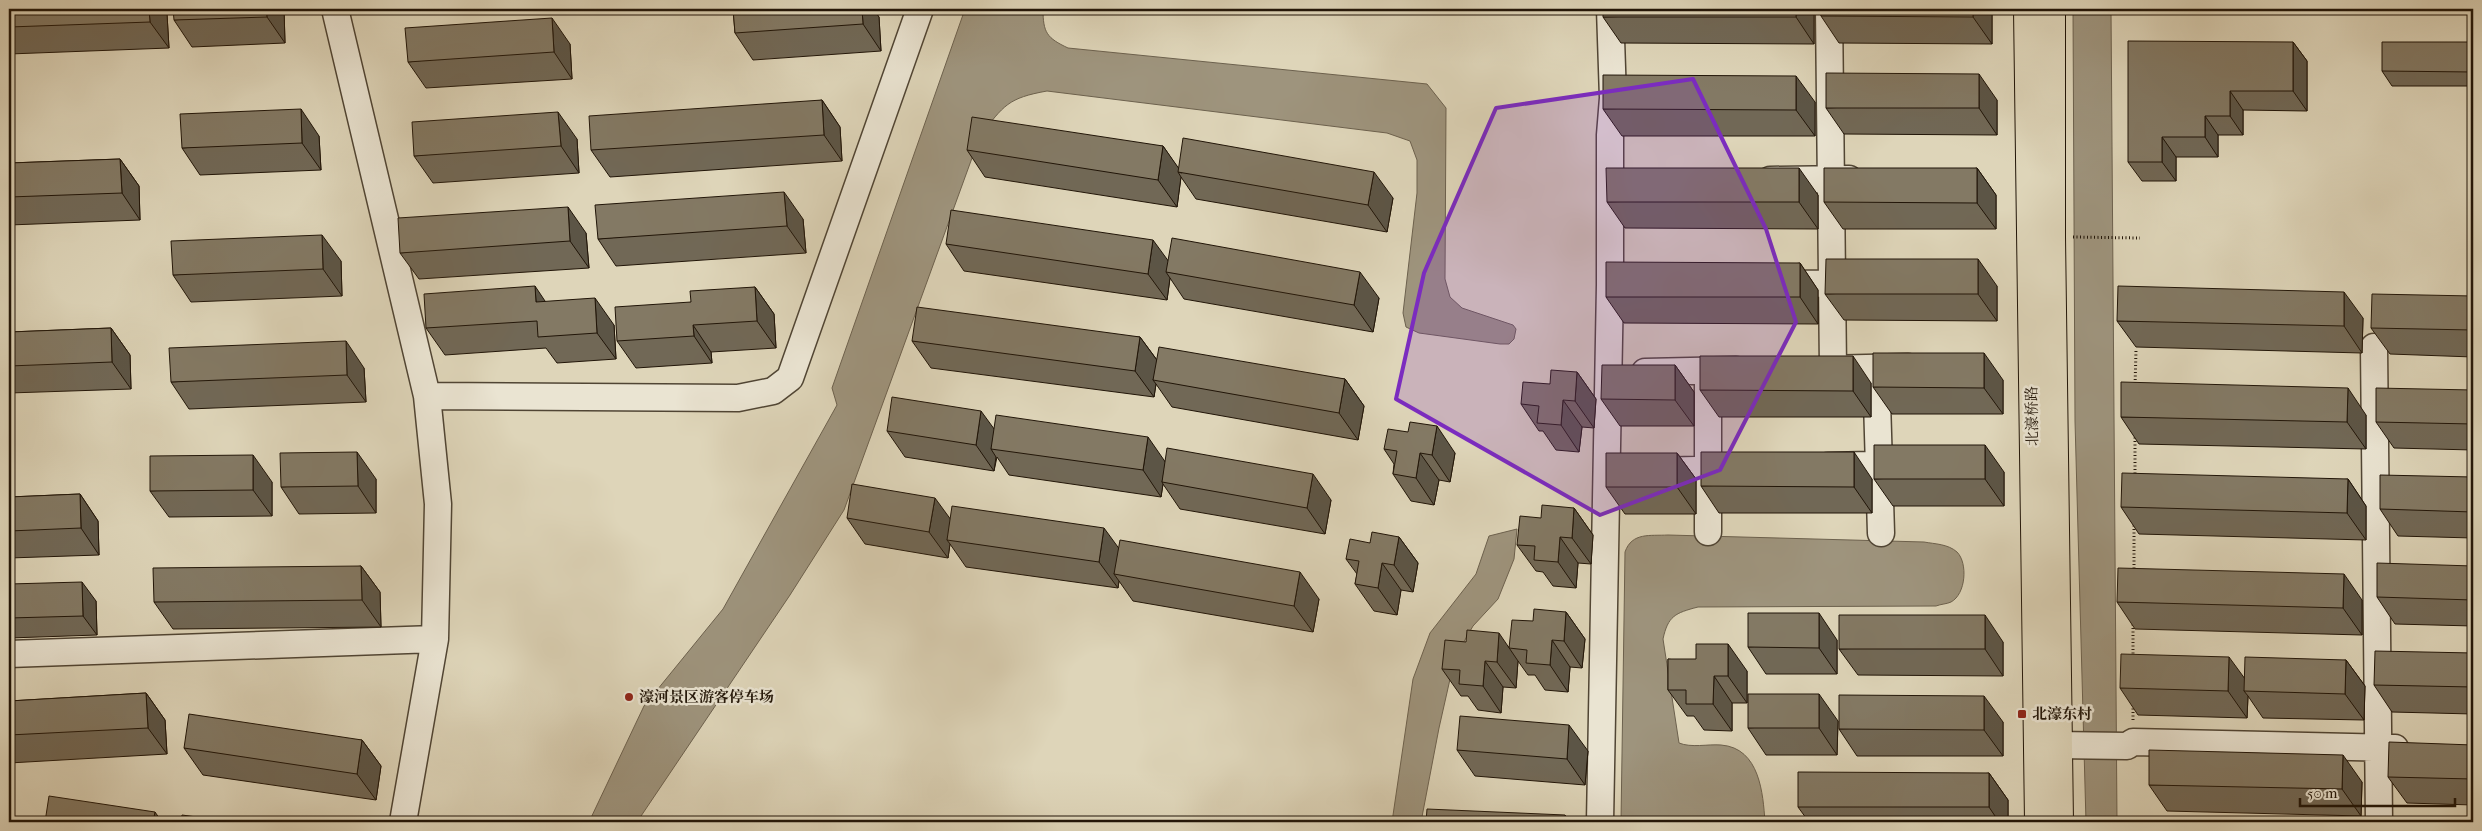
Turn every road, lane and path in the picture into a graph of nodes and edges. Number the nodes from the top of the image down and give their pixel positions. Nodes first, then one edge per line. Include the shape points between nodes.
1 (335, 9) edge
2 (920, 9) edge
3 (1610, 9) edge
4 (1829, 9) edge
5 (2028, 9) edge
6 (2051, 9) edge
7 (1801, 97) dead end
8 (1840, 97) junction
9 (1871, 178) edge
10 (1832, 179) junction
11 (1745, 180) edge
12 (1610, 181) junction
13 (1639, 181) edge
14 (2067, 236) dead end
15 (2140, 238) dead end
16 (1832, 283) junction
17 (1889, 283) edge
18 (1755, 284) edge
19 (2374, 347) edge
20 (2136, 350) dead end
21 (1934, 367) edge
22 (1876, 368) junction
23 (1804, 369) edge
24 (1833, 369) junction
25 (1756, 370) edge
26 (1708, 371) junction
27 (1609, 373) junction
28 (2135, 390) edge
29 (427, 396) junction
30 (2135, 429) edge
31 (1937, 464) edge
32 (1879, 465) junction
33 (1803, 467) edge
34 (1765, 468) edge
35 (1708, 470) junction
36 (1608, 472) junction
37 (2135, 478) edge
38 (2134, 517) edge
39 (1708, 532) dead end
40 (1881, 532) dead end
41 (2134, 576) edge
42 (2134, 615) edge
43 (435, 639) junction
44 (9, 654) edge
45 (2133, 664) edge
46 (2133, 693) edge
47 (2130, 744) junction
48 (2067, 745) junction
49 (2378, 748) junction
50 (2416, 748) edge
51 (403, 822) edge
52 (1600, 822) edge
53 (2038, 822) edge
54 (2059, 822) edge
55 (2379, 822) edge

1 - 29 street
2 - 29 street via 790,378 773,391 738,398
3 - 12 street via 1623,98
4 - 8 street
5 - 53 main road, 北濠桥路
6 - 48 main road, 北濠桥路 via 2051,237
7 - 8 street
8 - 10 street
9 - 10 street
10 - 11 street
10 - 16 street
12 - 13 street
12 - 27 street via 1620,284
14 - 15 path
16 - 17 street
16 - 18 street
16 - 24 street
19 - 49 street
20 - 28 path
21 - 22 street
22 - 24 street
22 - 32 street
23 - 24 street
25 - 26 street
26 - 27 street
26 - 35 street
27 - 36 street
29 - 43 street via 438,504
30 - 37 path
31 - 32 street
32 - 33 street
32 - 40 street
34 - 35 street
35 - 36 street
35 - 39 street
36 - 52 street
38 - 41 path
42 - 45 path
43 - 44 street
43 - 51 street
46 - 47 path
47 - 48 street
47 - 49 street
48 - 54 main road, 北濠桥路
49 - 50 street
49 - 55 street

